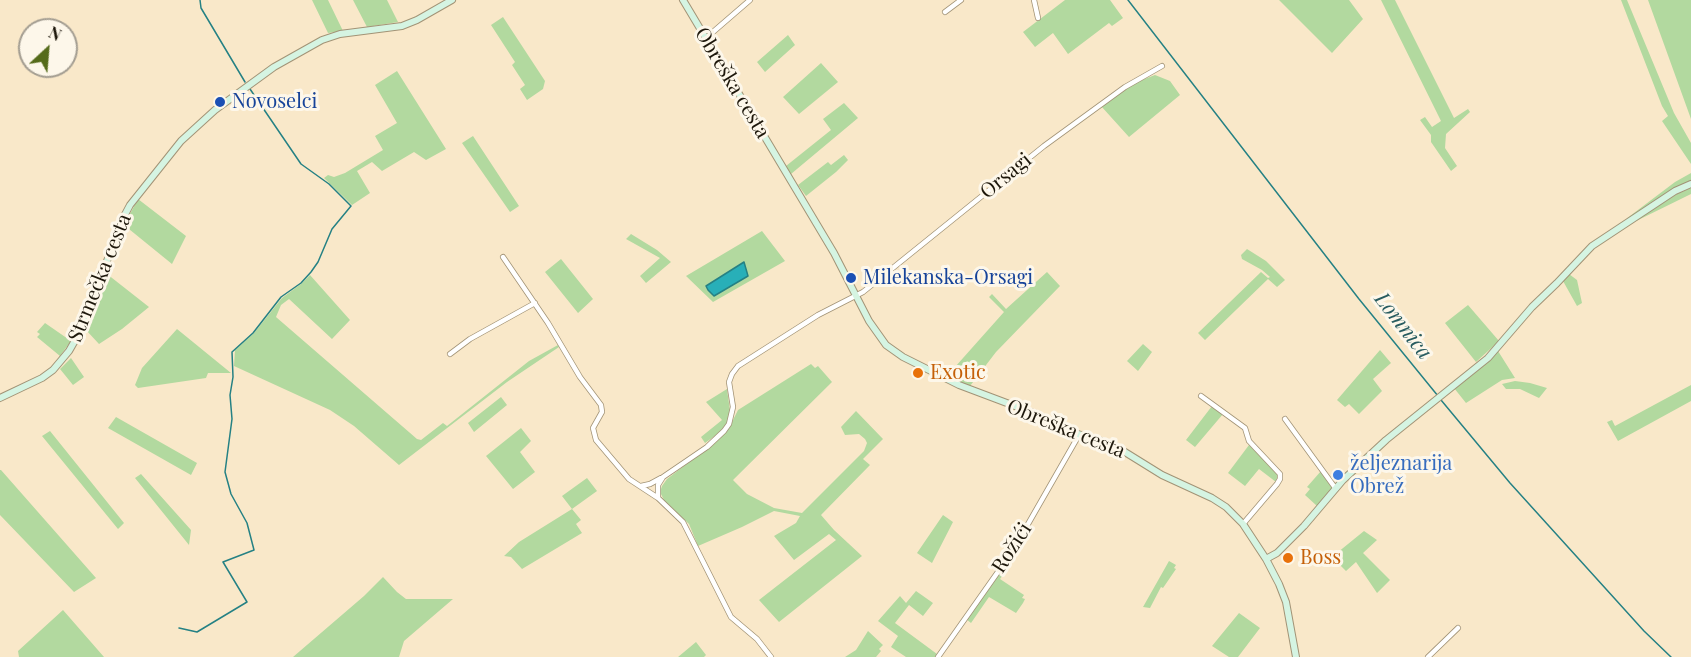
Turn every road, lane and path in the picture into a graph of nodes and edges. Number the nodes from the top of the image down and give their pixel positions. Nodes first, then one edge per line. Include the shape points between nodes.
1 (452, 0) edge
2 (682, 0) edge
3 (750, 0) edge
4 (961, 0) edge
5 (1034, 0) edge
6 (945, 12) dead end
7 (1038, 18) dead end
8 (706, 38) junction
9 (1162, 66) dead end
10 (1691, 184) edge
11 (503, 257) dead end
12 (856, 296) junction
13 (535, 303) junction
14 (450, 354) dead end
15 (1201, 396) dead end
16 (0, 398) edge
17 (1286, 419) dead end
18 (1078, 435) junction
19 (663, 477) junction
20 (638, 486) junction
21 (1336, 489) junction
22 (658, 498) junction
23 (1243, 524) junction
24 (1266, 559) junction
25 (1458, 628) dead end
26 (771, 657) edge
27 (938, 657) edge
28 (1296, 657) edge
29 (1428, 657) edge

1 - 16 street, Strmečka cesta via 402,26 340,34 312,45 236,93 198,125 127,210 84,325 69,351 42,378
2 - 8 street, Obreška cesta
3 - 8 street
4 - 6 street
5 - 7 street
8 - 12 street, Obreška cesta
9 - 12 street, Orsagi via 1125,87 1044,146 891,272
10 - 21 street via 1592,246 1488,358 1386,440
11 - 13 street
12 - 18 street, Obreška cesta via 875,331 896,353 959,385 1036,414
12 - 19 street, Orsagi via 818,315 738,366 730,378 732,416 724,431
13 - 14 street
13 - 20 street via 601,405 593,435
15 - 23 street via 1245,428 1249,441 1280,474 1277,484
17 - 21 street
18 - 23 street, Obreška cesta via 1112,444 1162,475 1212,498
18 - 27 street, Rožići via 1012,552
19 - 20 street, Orsagi
19 - 22 street via 658,485
20 - 22 street
21 - 24 street via 1304,526
22 - 26 street via 687,527 731,617 758,639
23 - 24 street, Obreška cesta
24 - 28 street, Obreška cesta via 1286,602
25 - 29 street

